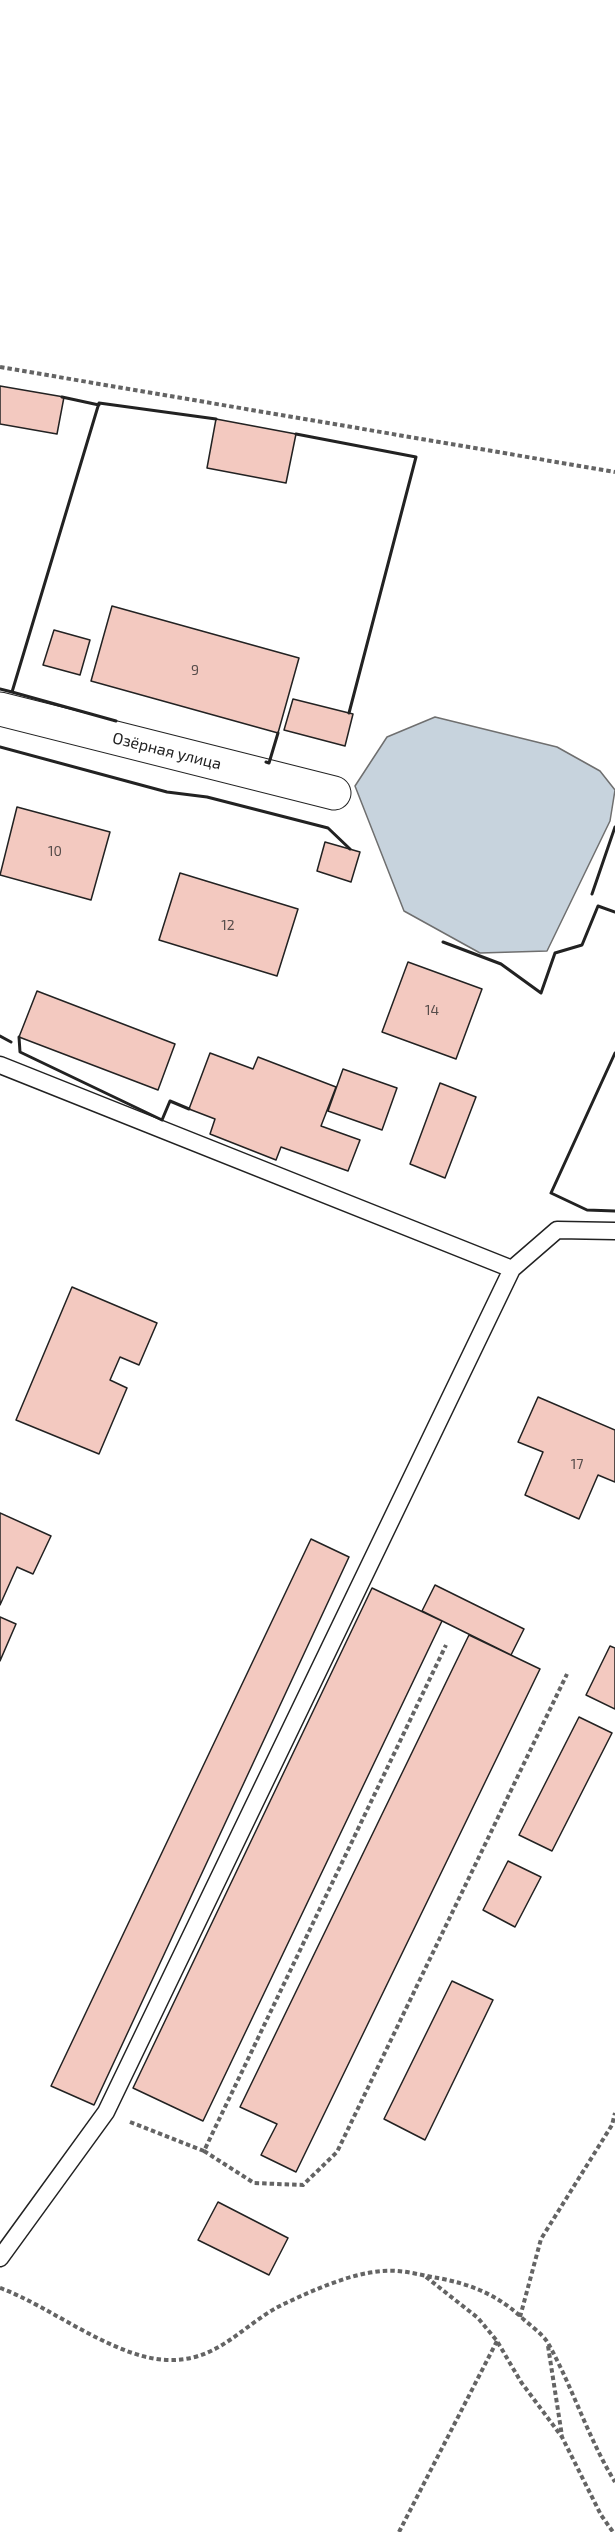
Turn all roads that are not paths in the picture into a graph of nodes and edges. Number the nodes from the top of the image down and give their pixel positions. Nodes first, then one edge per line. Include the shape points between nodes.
1 (0, 709) edge
2 (334, 793) dead end
3 (0, 1065) edge
4 (615, 1231) edge
5 (512, 1269) junction
6 (0, 2258) edge

1 - 2 street, Озёрная улица
3 - 5 lane
4 - 5 lane via 557,1230
5 - 6 lane via 106,2112

